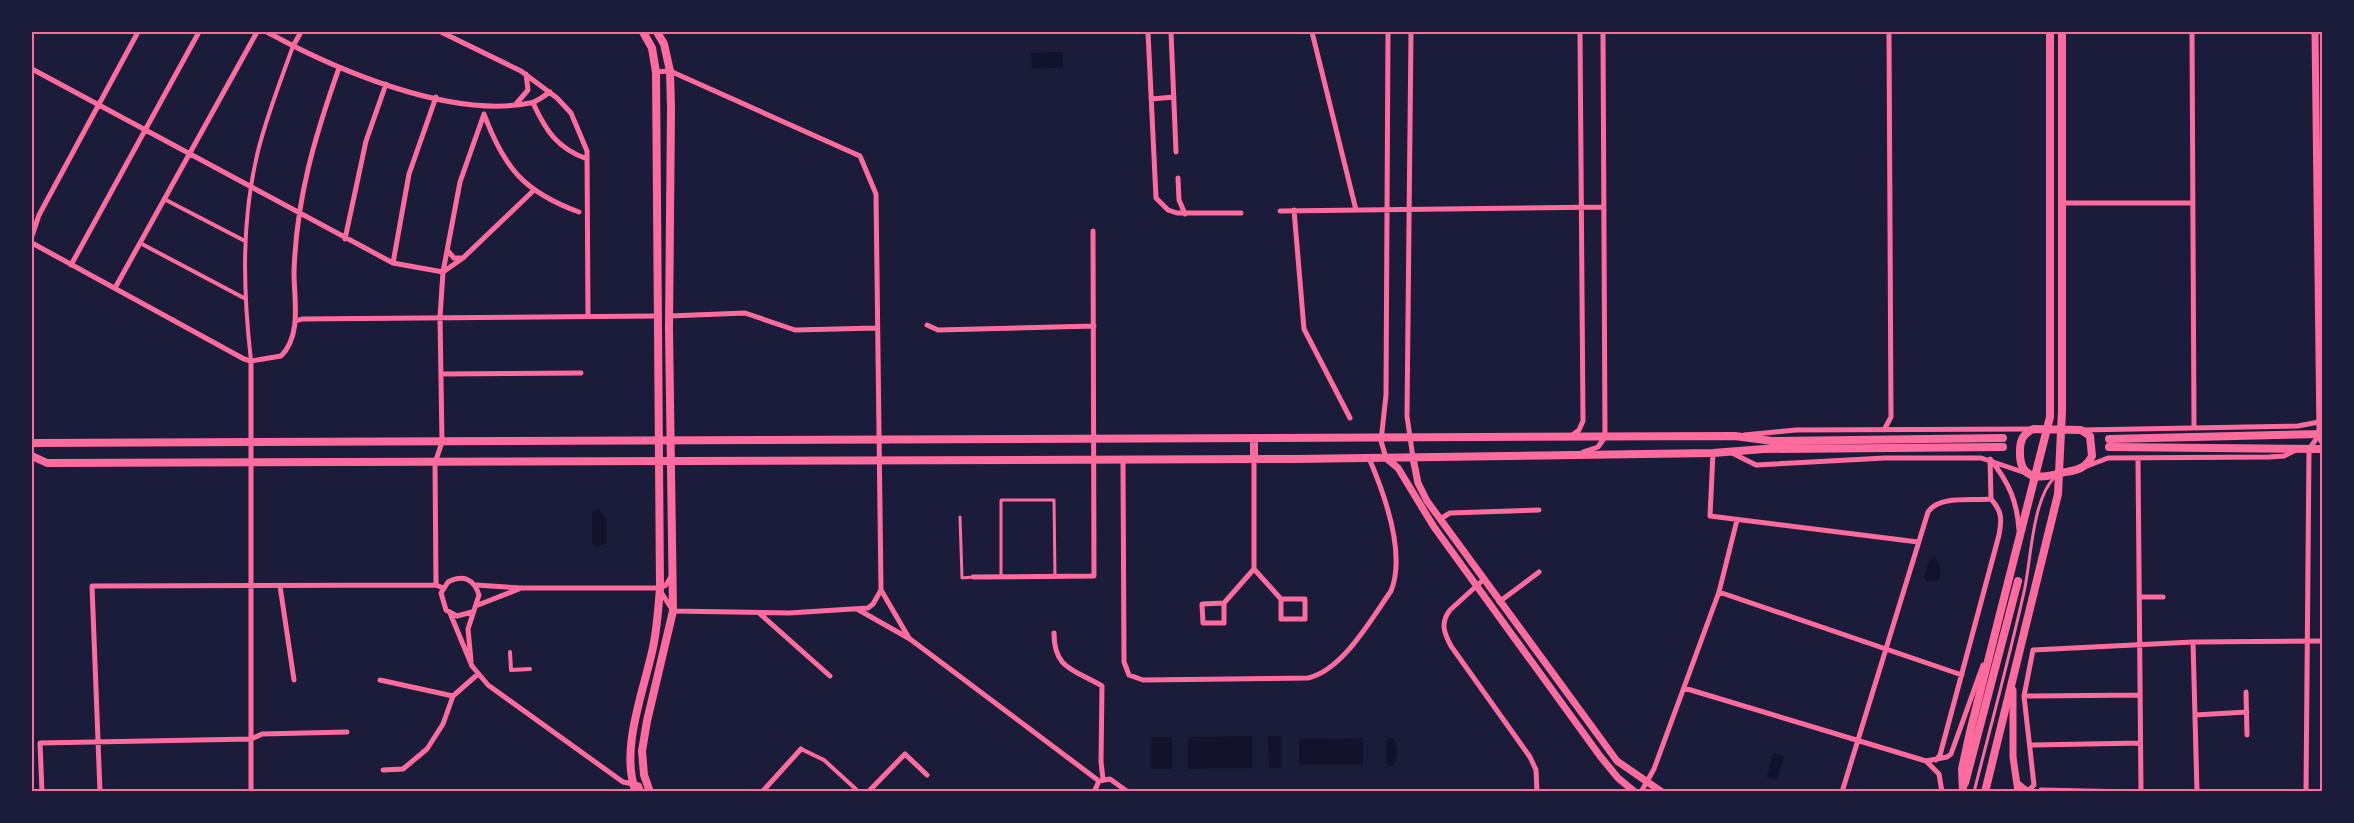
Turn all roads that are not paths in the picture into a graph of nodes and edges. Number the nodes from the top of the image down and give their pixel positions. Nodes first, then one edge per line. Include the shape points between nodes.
1 (138, 32) edge
2 (199, 32) edge
3 (257, 32) edge
4 (267, 32) edge
5 (301, 32) edge
6 (441, 32) edge
7 (643, 32) edge
8 (657, 32) edge
9 (1148, 32) edge
10 (1171, 32) edge
11 (1312, 32) edge
12 (1388, 32) edge
13 (1411, 32) edge
14 (1580, 32) edge
15 (1603, 32) edge
16 (1889, 32) edge
17 (2050, 32) edge
18 (2062, 32) edge
19 (2192, 32) edge
20 (2315, 32) edge
21 (293, 46) junction
22 (339, 68) junction
23 (32, 69) edge
24 (670, 71) junction
25 (656, 72) junction
26 (526, 74) junction
27 (386, 84) junction
28 (550, 92) junction
29 (436, 97) junction
30 (1174, 97) junction
31 (1151, 99) junction
32 (533, 103) junction
33 (99, 105) junction
34 (515, 105) junction
35 (484, 107) junction
36 (484, 114) junction
37 (145, 129) junction
38 (1176, 152) dead end
39 (189, 153) junction
40 (587, 159) junction
41 (1178, 178) dead end
42 (251, 187) junction
43 (533, 191) junction
44 (163, 199) junction
45 (2320, 201) edge
46 (2063, 203) junction
47 (2192, 203) junction
48 (1604, 207) junction
49 (1582, 208) junction
50 (1294, 210) junction
51 (1356, 210) junction
52 (1387, 210) junction
53 (1409, 210) junction
54 (1280, 211) dead end
55 (579, 212) dead end
56 (1241, 213) dead end
57 (298, 214) junction
58 (1185, 214) junction
59 (1093, 231) dead end
60 (32, 236) edge
61 (345, 239) junction
62 (244, 241) junction
63 (32, 243) edge
64 (140, 243) junction
65 (448, 251) junction
66 (463, 258) junction
67 (393, 263) junction
68 (71, 265) junction
69 (443, 272) junction
70 (116, 288) junction
71 (244, 298) junction
72 (656, 315) junction
73 (669, 315) junction
74 (588, 316) junction
75 (440, 317) junction
76 (296, 321) junction
77 (927, 325) dead end
78 (1094, 326) junction
79 (876, 328) junction
80 (251, 361) junction
81 (441, 374) junction
82 (581, 374) dead end
83 (1350, 418) dead end
84 (2319, 422) junction
85 (2194, 426) junction
86 (2298, 426) junction
87 (2033, 429) junction
88 (2047, 429) junction
89 (2062, 429) junction
90 (1884, 430) junction
91 (2081, 430) junction
92 (2309, 435) junction
93 (1735, 436) junction
94 (1094, 437) junction
95 (1605, 437) junction
96 (2321, 437) edge
97 (1254, 438) junction
98 (1382, 438) junction
99 (1409, 438) junction
100 (1568, 438) junction
101 (879, 440) junction
102 (658, 441) junction
103 (672, 441) junction
104 (251, 442) junction
105 (442, 442) junction
106 (32, 443) edge
107 (2322, 448) edge
108 (2304, 449) junction
109 (1730, 452) junction
110 (1713, 453) junction
111 (32, 456) edge
112 (1564, 456) junction
113 (1369, 458) junction
114 (1386, 458) junction
115 (1413, 458) junction
116 (1254, 459) junction
117 (1990, 459) junction
118 (1094, 460) junction
119 (1123, 460) junction
120 (2138, 460) junction
121 (879, 461) junction
122 (658, 462) junction
123 (673, 462) junction
124 (249, 463) junction
125 (435, 463) junction
126 (2083, 468) junction
127 (2023, 472) junction
128 (2058, 474) junction
129 (2035, 478) junction
130 (1991, 499) junction
131 (1539, 510) dead end
132 (960, 517) dead end
133 (1440, 519) junction
134 (1737, 520) junction
135 (2019, 537) junction
136 (1918, 542) junction
137 (1254, 568) junction
138 (1539, 572) dead end
139 (673, 573) junction
140 (1055, 576) junction
141 (973, 577) joint
142 (1001, 577) junction
143 (1483, 580) junction
144 (2018, 581) dead end
145 (436, 585) junction
146 (476, 585) junction
147 (249, 586) junction
148 (280, 586) junction
149 (1478, 587) junction
150 (443, 588) junction
151 (520, 588) junction
152 (660, 588) junction
153 (880, 590) junction
154 (1719, 592) junction
155 (2140, 597) junction
156 (2163, 597) dead end
157 (1281, 599) junction
158 (1499, 602) junction
159 (1224, 603) junction
160 (478, 605) junction
161 (857, 609) junction
162 (673, 611) junction
163 (472, 612) junction
164 (450, 613) junction
165 (759, 613) junction
166 (1054, 633) dead end
167 (910, 639) junction
168 (2307, 641) junction
169 (2322, 641) edge
170 (2193, 642) junction
171 (1991, 645) junction
172 (2140, 645) junction
173 (1885, 648) junction
174 (510, 652) dead end
175 (472, 666) junction
176 (530, 669) dead end
177 (2013, 671) junction
178 (478, 674) junction
179 (1962, 675) junction
180 (830, 676) dead end
181 (294, 680) dead end
182 (380, 680) dead end
183 (1684, 688) junction
184 (2246, 692) dead end
185 (2140, 695) junction
186 (453, 696) junction
187 (2026, 696) junction
188 (2247, 712) junction
189 (2195, 715) junction
190 (347, 732) dead end
191 (2247, 735) dead end
192 (251, 739) junction
193 (1858, 740) junction
194 (99, 742) junction
195 (2140, 743) junction
196 (2032, 745) junction
197 (801, 749) joint
198 (1936, 760) junction
199 (1926, 761) junction
200 (383, 770) dead end
201 (927, 775) dead end
202 (1101, 780) junction
203 (2017, 782) junction
204 (1647, 783) junction
205 (634, 787) edge
206 (2040, 790) edge
207 (1128, 791) edge
208 (1963, 791) edge
209 (2031, 791) edge
210 (42, 792) edge
211 (100, 792) edge
212 (252, 792) edge
213 (642, 792) edge
214 (650, 792) edge
215 (762, 792) edge
216 (859, 792) edge
217 (868, 792) edge
218 (1094, 792) edge
219 (1537, 792) edge
220 (1635, 792) edge
221 (1641, 792) edge
222 (1662, 792) edge
223 (1842, 792) edge
224 (1942, 792) edge
225 (1974, 792) edge
226 (1985, 792) edge
227 (2018, 792) edge
228 (2134, 792) edge
229 (2141, 792) edge
230 (2198, 792) edge
231 (2306, 792) edge

1 - 33 street
2 - 37 street
3 - 39 street
4 - 21 street
5 - 21 street
6 - 26 street
7 - 25 main road via 652,48
8 - 24 main road
9 - 31 street
10 - 30 street
11 - 51 street
12 - 52 street
13 - 53 street
14 - 49 street
15 - 48 street
16 - 90 street via 1891,410 1890,423
17 - 88 main road
18 - 46 main road
19 - 47 street
20 - 45 street
21 - 22 street
21 - 42 street via 258,150
22 - 27 street
22 - 57 street via 312,146
23 - 33 street
24 - 25 street
24 - 73 main road
24 - 79 street via 860,156 876,194
25 - 72 main road
26 - 28 street
26 - 34 street via 528,90
27 - 29 street
27 - 61 street via 366,141
28 - 32 street
28 - 40 street via 571,113 583,138
29 - 35 street
29 - 67 street via 409,174
30 - 31 street
30 - 38 street
31 - 58 street via 1156,198 1168,210
32 - 34 street
32 - 40 street via 551,137 569,152
33 - 37 street
33 - 60 street via 39,214
34 - 35 street
35 - 36 street
36 - 43 street via 496,147 515,175
36 - 65 street via 460,182
37 - 39 street
37 - 68 street
39 - 42 street
39 - 44 street
40 - 74 street
41 - 58 street via 1179,200
42 - 57 street
42 - 62 street
43 - 55 street
43 - 66 street
44 - 62 street
44 - 64 street
45 - 84 street
46 - 47 street
46 - 89 main road
47 - 85 street
48 - 49 street
48 - 95 street
49 - 53 street
49 - 100 street via 1583,421 1577,433
50 - 51 street
50 - 54 street
50 - 83 street via 1304,329
51 - 52 street
52 - 53 street
52 - 98 street via 1386,395
53 - 99 street
56 - 58 street
57 - 61 street
57 - 76 street
59 - 78 street
61 - 67 street
62 - 71 street
63 - 68 street
64 - 70 street
64 - 71 street
65 - 66 street via 454,258
65 - 69 street
66 - 69 street
67 - 69 street
68 - 70 street
69 - 75 street
70 - 80 street
71 - 80 street
72 - 73 street via 665,321
72 - 73 street via 661,308
72 - 74 street
72 - 102 main road
73 - 79 street via 744,313 795,330
73 - 103 main road
74 - 75 street
75 - 76 street
75 - 81 street
76 - 80 street via 281,356
77 - 78 street via 938,330
78 - 94 street
79 - 101 street
80 - 104 street
81 - 82 street
81 - 105 street
84 - 86 street
84 - 96 street
85 - 86 street
85 - 91 street
86 - 92 street
87 - 88 main road
87 - 90 street
87 - 127 main road via 2021,441
88 - 89 main road
88 - 129 main road
89 - 91 main road
89 - 128 main road
90 - 93 street via 1773,431
91 - 126 main road via 2090,436 2093,448
92 - 96 main road
92 - 108 main road via 2109,443
93 - 95 main road
93 - 109 main road via 1772,441 2003,443
94 - 97 main road
94 - 101 main road
94 - 118 street
95 - 100 main road
95 - 112 street via 1598,447
96 - 108 street
97 - 98 main road
97 - 116 main road
98 - 99 main road
98 - 114 street
99 - 100 main road
99 - 115 street
101 - 103 main road
101 - 121 street
102 - 103 main road
102 - 105 main road
102 - 122 main road
103 - 123 main road
104 - 105 main road
104 - 106 main road
104 - 124 street
105 - 125 street
107 - 108 main road
108 - 120 street via 2277,457
108 - 168 street
109 - 110 main road
109 - 117 street via 1756,465
110 - 112 main road
110 - 134 street via 1710,516
111 - 124 main road via 47,463
112 - 115 main road
113 - 114 main road
113 - 116 main road
113 - 119 street via 1390,515 1396,578 1391,591 1337,664 1308,678 1153,680 1135,679 1124,662
114 - 115 main road
114 - 149 street via 1398,468
115 - 133 street via 1420,488
116 - 119 main road
116 - 137 street
117 - 127 street
117 - 130 street
117 - 135 street via 2016,500
118 - 119 main road
118 - 121 main road
118 - 140 street via 1094,576
120 - 126 street via 2108,458
120 - 155 street
121 - 123 main road
121 - 153 street
122 - 123 main road
122 - 125 main road
122 - 152 main road
123 - 139 main road
124 - 125 main road
124 - 147 street
125 - 145 street
126 - 128 main road
127 - 129 main road
128 - 129 main road
128 - 177 main road via 2058,494
128 - 225 lane via 2044,492
129 - 135 main road
130 - 136 street via 1932,505
130 - 179 street via 2002,517
131 - 133 street via 1450,513
132 - 141 lane via 962,578
133 - 143 street
134 - 136 street
134 - 154 street
135 - 171 main road
136 - 173 street
137 - 157 street
137 - 159 street
138 - 158 street
139 - 152 street
139 - 162 main road
140 - 142 street
140 - 142 lane via 1054,500 1001,500
141 - 142 street
143 - 149 street
143 - 158 street
144 - 208 main road
145 - 148 street
145 - 150 street
146 - 150 street via 463,578 448,582
146 - 151 street
146 - 160 street
147 - 148 street
147 - 192 street
147 - 194 street via 92,586
148 - 181 street
149 - 219 street via 1450,610 1444,629 1451,646 1530,757 1536,770
149 - 220 street via 1608,767
150 - 164 street via 441,599
151 - 152 street
151 - 160 street
152 - 162 street
152 - 205 main road via 653,646 636,710 631,756
153 - 161 street via 873,604
153 - 167 street
154 - 173 street
154 - 183 street
155 - 156 street
155 - 172 street
157 - 157 street via 1281,619 1305,619 1305,599
158 - 204 street via 1617,761
159 - 159 street via 1202,604 1203,623 1224,623
160 - 163 street
161 - 165 street
161 - 167 street
162 - 165 street
162 - 214 main road via 642,751
163 - 164 street via 458,616
163 - 175 street via 468,628
164 - 175 street
165 - 180 street
166 - 202 street via 1058,661 1102,686
167 - 202 street
168 - 169 street
168 - 170 street
168 - 231 street
170 - 172 street
170 - 189 street
171 - 198 street via 1951,754
171 - 208 main road via 1962,769
172 - 185 street
172 - 187 street via 2033,650
173 - 179 street
173 - 193 street
174 - 176 street via 511,670
175 - 178 street
177 - 203 street via 2011,715
177 - 226 main road
178 - 186 street
178 - 205 street
179 - 198 street
182 - 186 street
183 - 193 street
183 - 204 street
184 - 188 street
185 - 187 street
185 - 195 street
186 - 200 street via 443,724 427,749 403,769
187 - 196 street
188 - 189 street
188 - 191 street
189 - 230 street
190 - 192 street via 262,734
192 - 194 street
192 - 212 street
193 - 199 street
193 - 223 street
194 - 210 street via 40,743
194 - 211 street
195 - 196 street
195 - 229 street
196 - 209 street
197 - 215 street
197 - 216 street via 824,760
198 - 199 street
199 - 224 street via 1939,774
201 - 217 street via 905,753
202 - 207 street via 1110,779
202 - 218 street
203 - 209 street
203 - 227 street
204 - 221 street
204 - 222 street
205 - 213 street via 639,785
206 - 228 street

